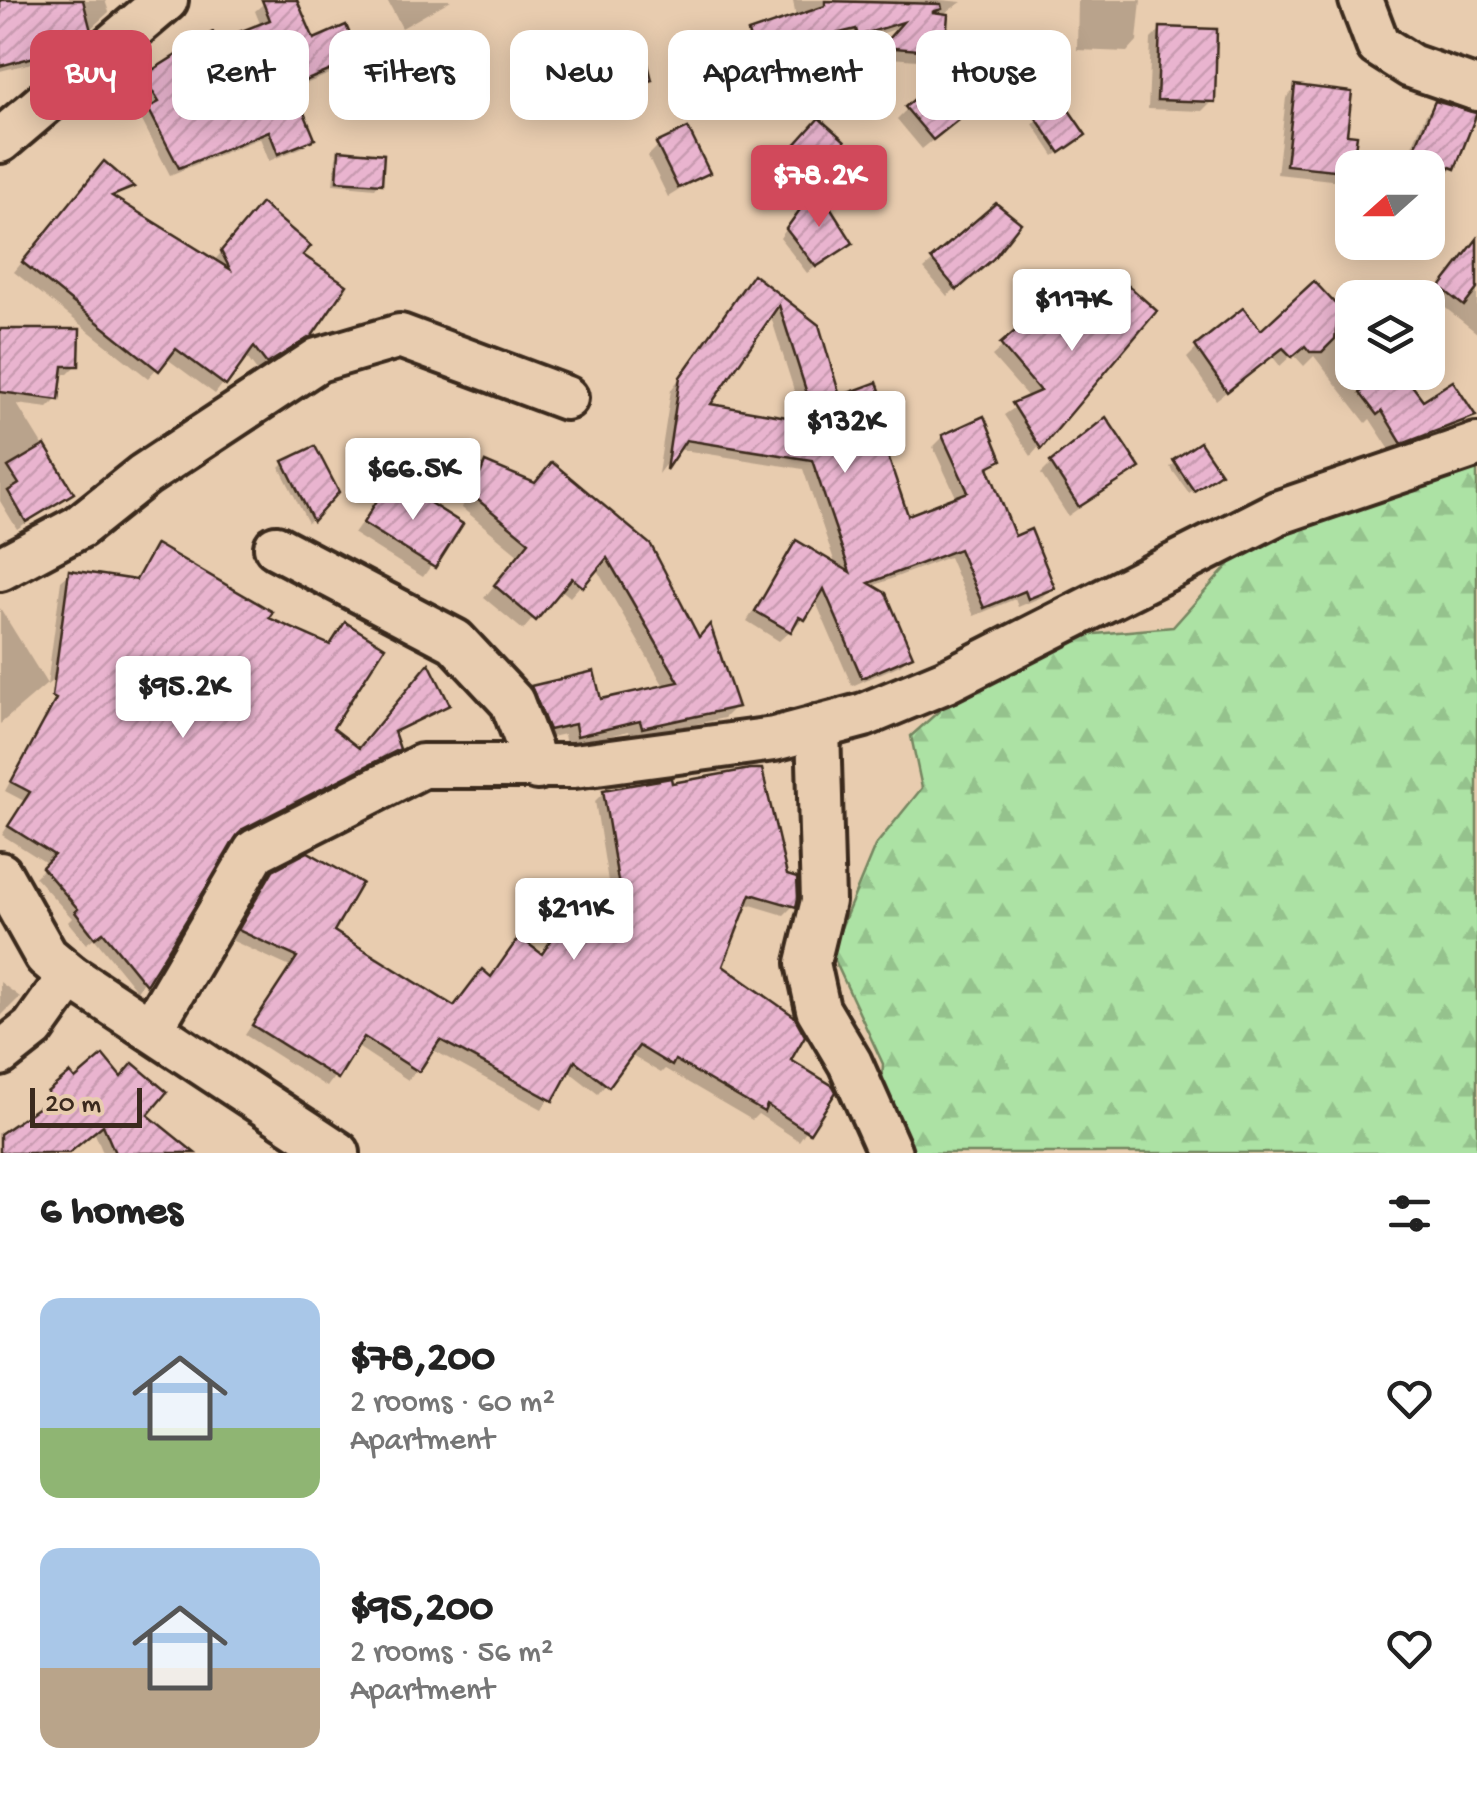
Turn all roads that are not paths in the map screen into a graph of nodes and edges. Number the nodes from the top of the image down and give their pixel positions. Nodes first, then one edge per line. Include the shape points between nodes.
1 (166, 0) edge
2 (1360, 0) edge
3 (1477, 89) edge
4 (0, 142) edge
5 (566, 398) dead end
6 (1477, 445) edge
7 (276, 547) dead end
8 (0, 569) edge
9 (818, 727) junction
10 (537, 768) junction
11 (0, 874) edge
12 (0, 936) edge
13 (58, 966) junction
14 (151, 1029) junction
15 (0, 1054) edge
16 (338, 1153) edge
17 (890, 1153) edge

1 - 4 street
2 - 3 street via 1378,46
5 - 8 street via 400,336 318,360 144,475 80,527
6 - 9 street via 1277,513 910,698
7 - 10 street via 456,641 512,702
9 - 10 street via 774,739
9 - 17 street via 823,901 808,963 818,1009
10 - 14 street via 422,766 255,851
11 - 13 street
12 - 13 street
13 - 14 street
13 - 15 street via 34,1028
14 - 16 street

